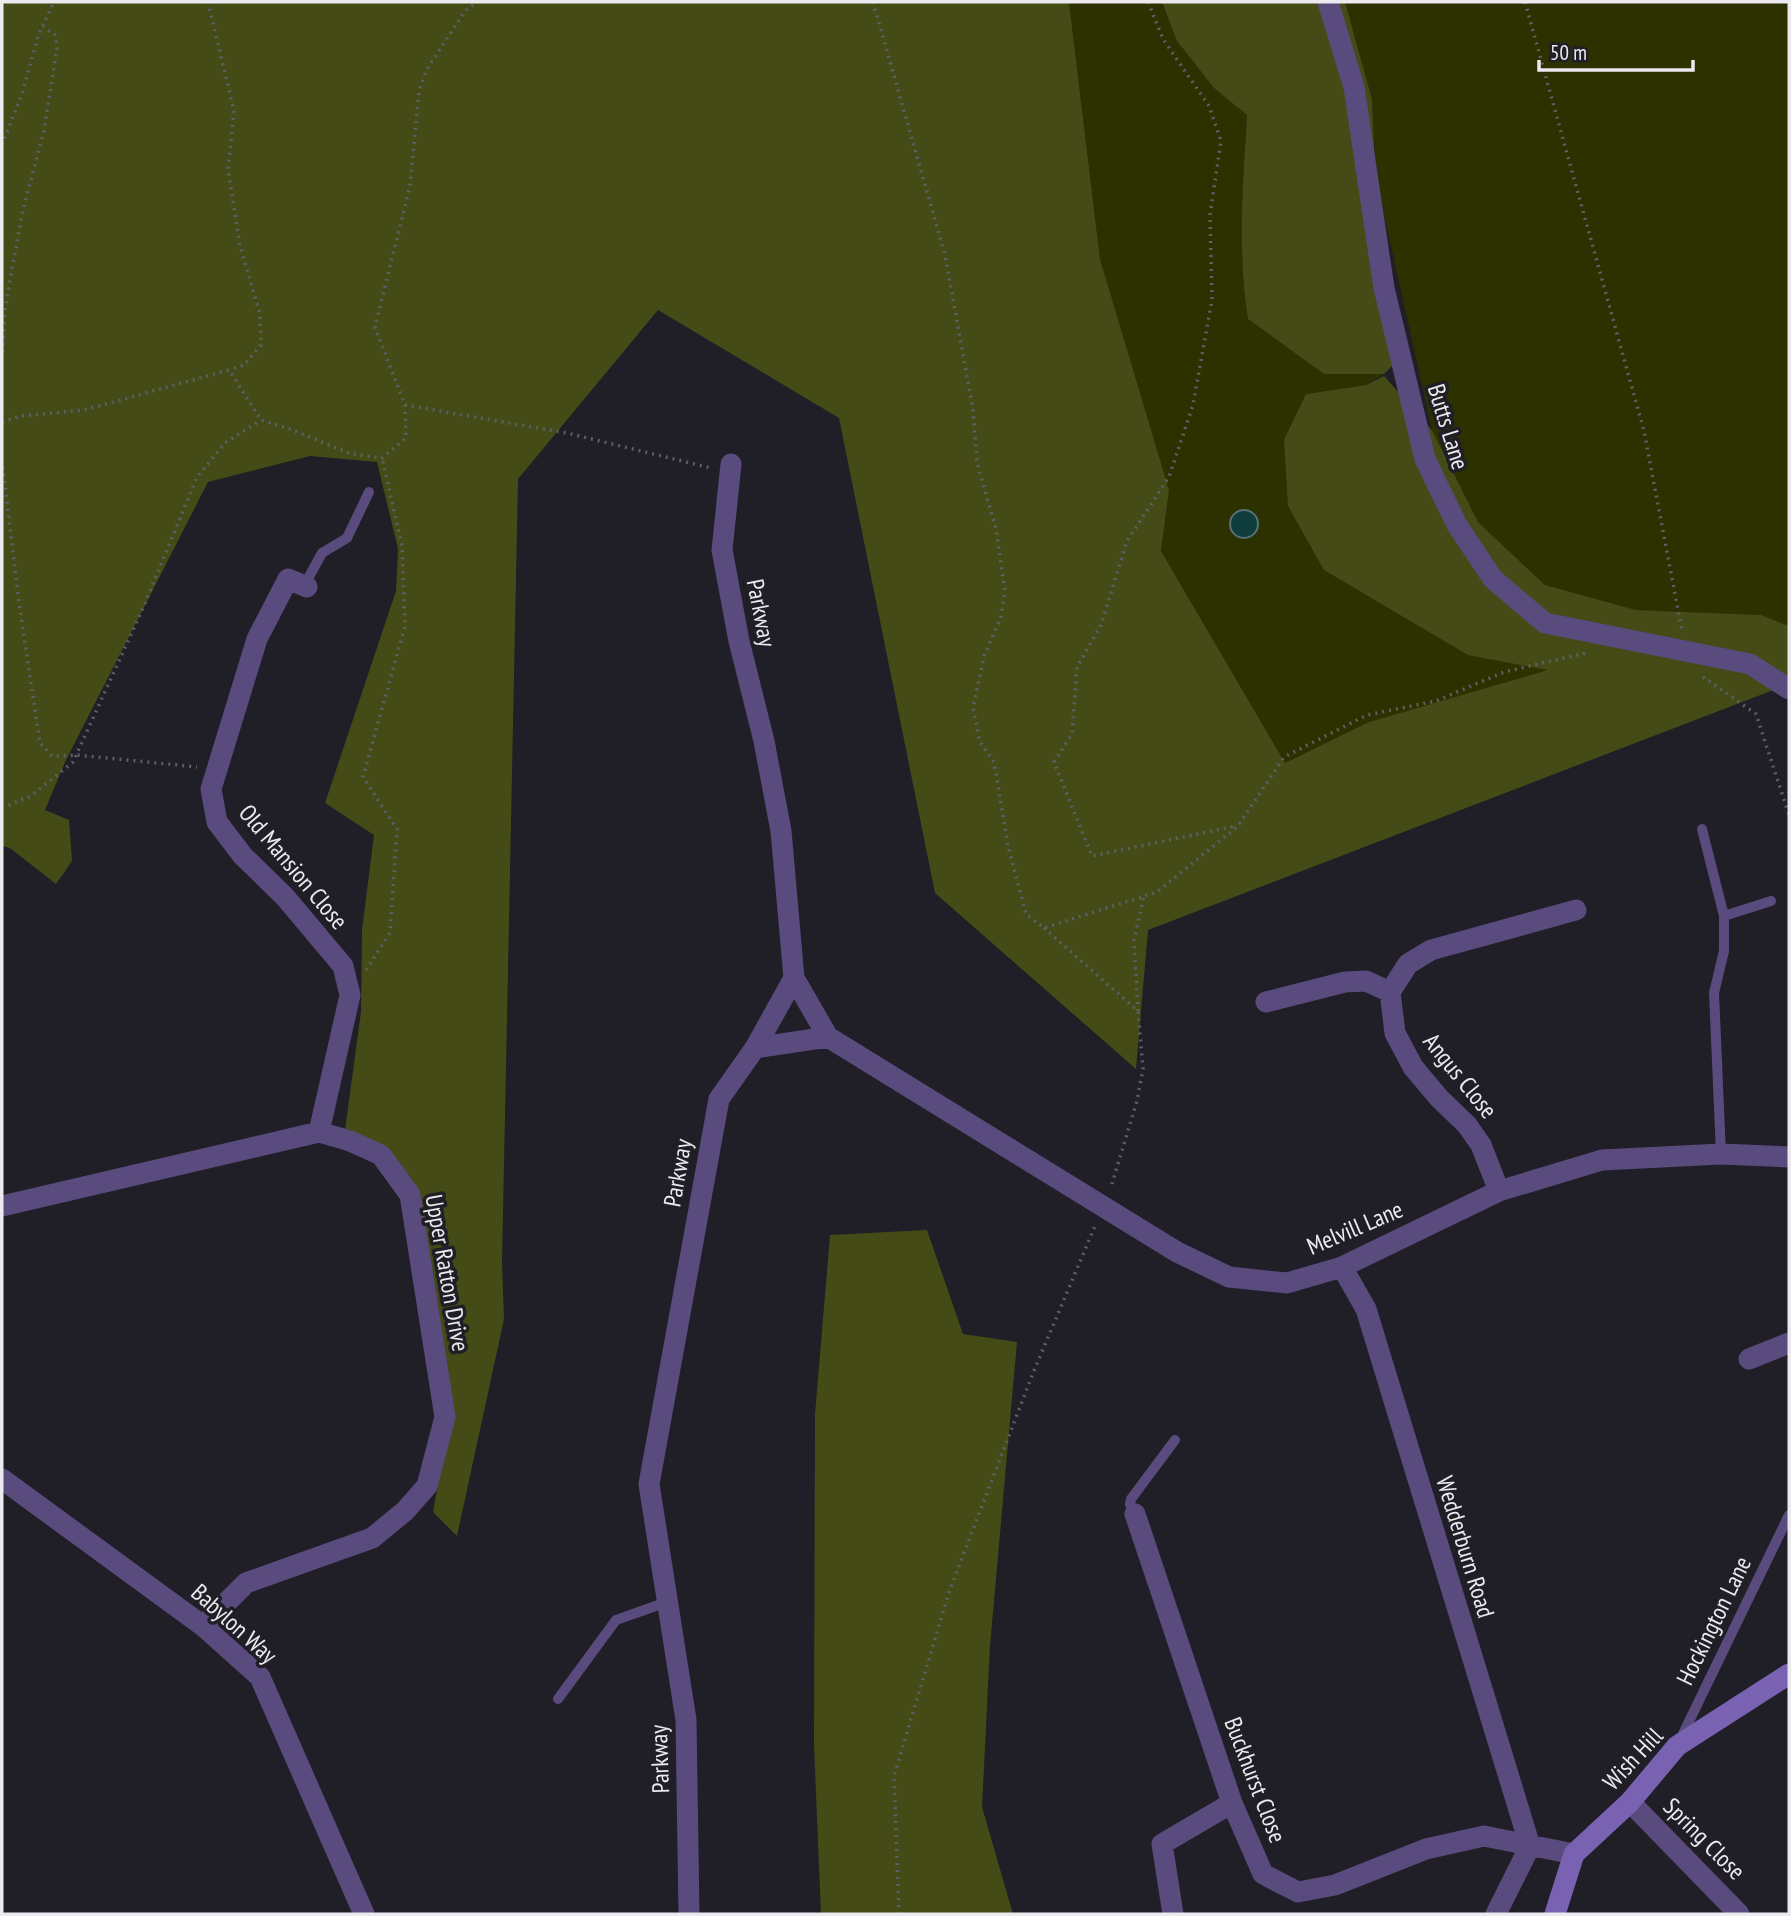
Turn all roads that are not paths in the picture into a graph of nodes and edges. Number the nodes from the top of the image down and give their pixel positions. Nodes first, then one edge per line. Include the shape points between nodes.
1 (1328, 2) edge
2 (730, 467) road end
3 (369, 492) dead end
4 (305, 586) joint
5 (1789, 689) edge
6 (1702, 829) dead end
7 (1771, 901) dead end
8 (1576, 910) dead end
9 (1724, 916) junction
10 (794, 978) junction
11 (1390, 992) junction
12 (1266, 1002) dead end
13 (828, 1037) junction
14 (755, 1048) junction
15 (319, 1132) junction
16 (1721, 1154) junction
17 (1789, 1157) edge
18 (1499, 1191) junction
19 (2, 1206) edge
20 (1342, 1267) junction
21 (1789, 1343) edge
22 (1749, 1359) dead end
23 (1175, 1440) dead end
24 (2, 1479) edge
25 (1135, 1514) joint
26 (1789, 1516) edge
27 (667, 1602) junction
28 (203, 1626) junction
29 (1789, 1674) edge
30 (558, 1699) dead end
31 (1677, 1746) junction
32 (1630, 1802) junction
33 (1232, 1803) junction
34 (1530, 1846) junction
35 (1574, 1854) junction
36 (365, 1914) edge
37 (689, 1914) edge
38 (1174, 1914) edge
39 (1496, 1914) edge
40 (1555, 1914) edge
41 (1739, 1914) edge

1 - 5 street, Butts Lane via 1353,88 1384,288 1424,459 1457,526 1493,579 1545,623 1750,664
2 - 10 street, Parkway via 722,550 781,831
3 - 4 lane via 347,538 322,553
4 - 15 street, Old Mansion Close via 288,579 257,639 211,789 217,822 343,966 350,995
6 - 9 lane
7 - 9 lane
8 - 11 street via 1430,950 1408,964
9 - 16 lane via 1724,951 1714,993
10 - 13 street
10 - 14 street, Parkway
11 - 12 street via 1366,981 1345,982
11 - 18 street, Angus Close via 1395,1033 1413,1067 1481,1145
13 - 14 street
13 - 20 street, Melvill Lane via 1177,1252 1229,1277 1287,1283
14 - 27 street, Parkway via 719,1099 649,1484
15 - 19 street, Upper Ratton Drive
15 - 28 street, Upper Ratton Drive via 381,1155 410,1195 445,1417 427,1486 405,1511 372,1538 246,1583
16 - 17 street, Melvill Lane
16 - 18 street, Melvill Lane via 1602,1160
18 - 20 street, Melvill Lane
20 - 34 street, Wedderburn Road via 1366,1310
21 - 22 street
23 - 25 lane via 1131,1499
24 - 28 street, Babylon Way
25 - 33 street, Buckhurst Close
26 - 31 lane, Hockington Lane
27 - 30 lane via 616,1620
27 - 37 street, Parkway via 686,1720
28 - 36 street, Babylon Way via 260,1677
29 - 31 street, Wish Hill
31 - 32 street, Wish Hill
32 - 35 street, Wish Hill
32 - 41 street, Spring Close
33 - 34 street, Buckhurst Close via 1263,1874 1298,1892 1335,1885 1426,1849 1483,1836
33 - 38 street via 1162,1844
34 - 35 street, Buckhurst Close
34 - 39 street
35 - 40 street, Wish Hill

